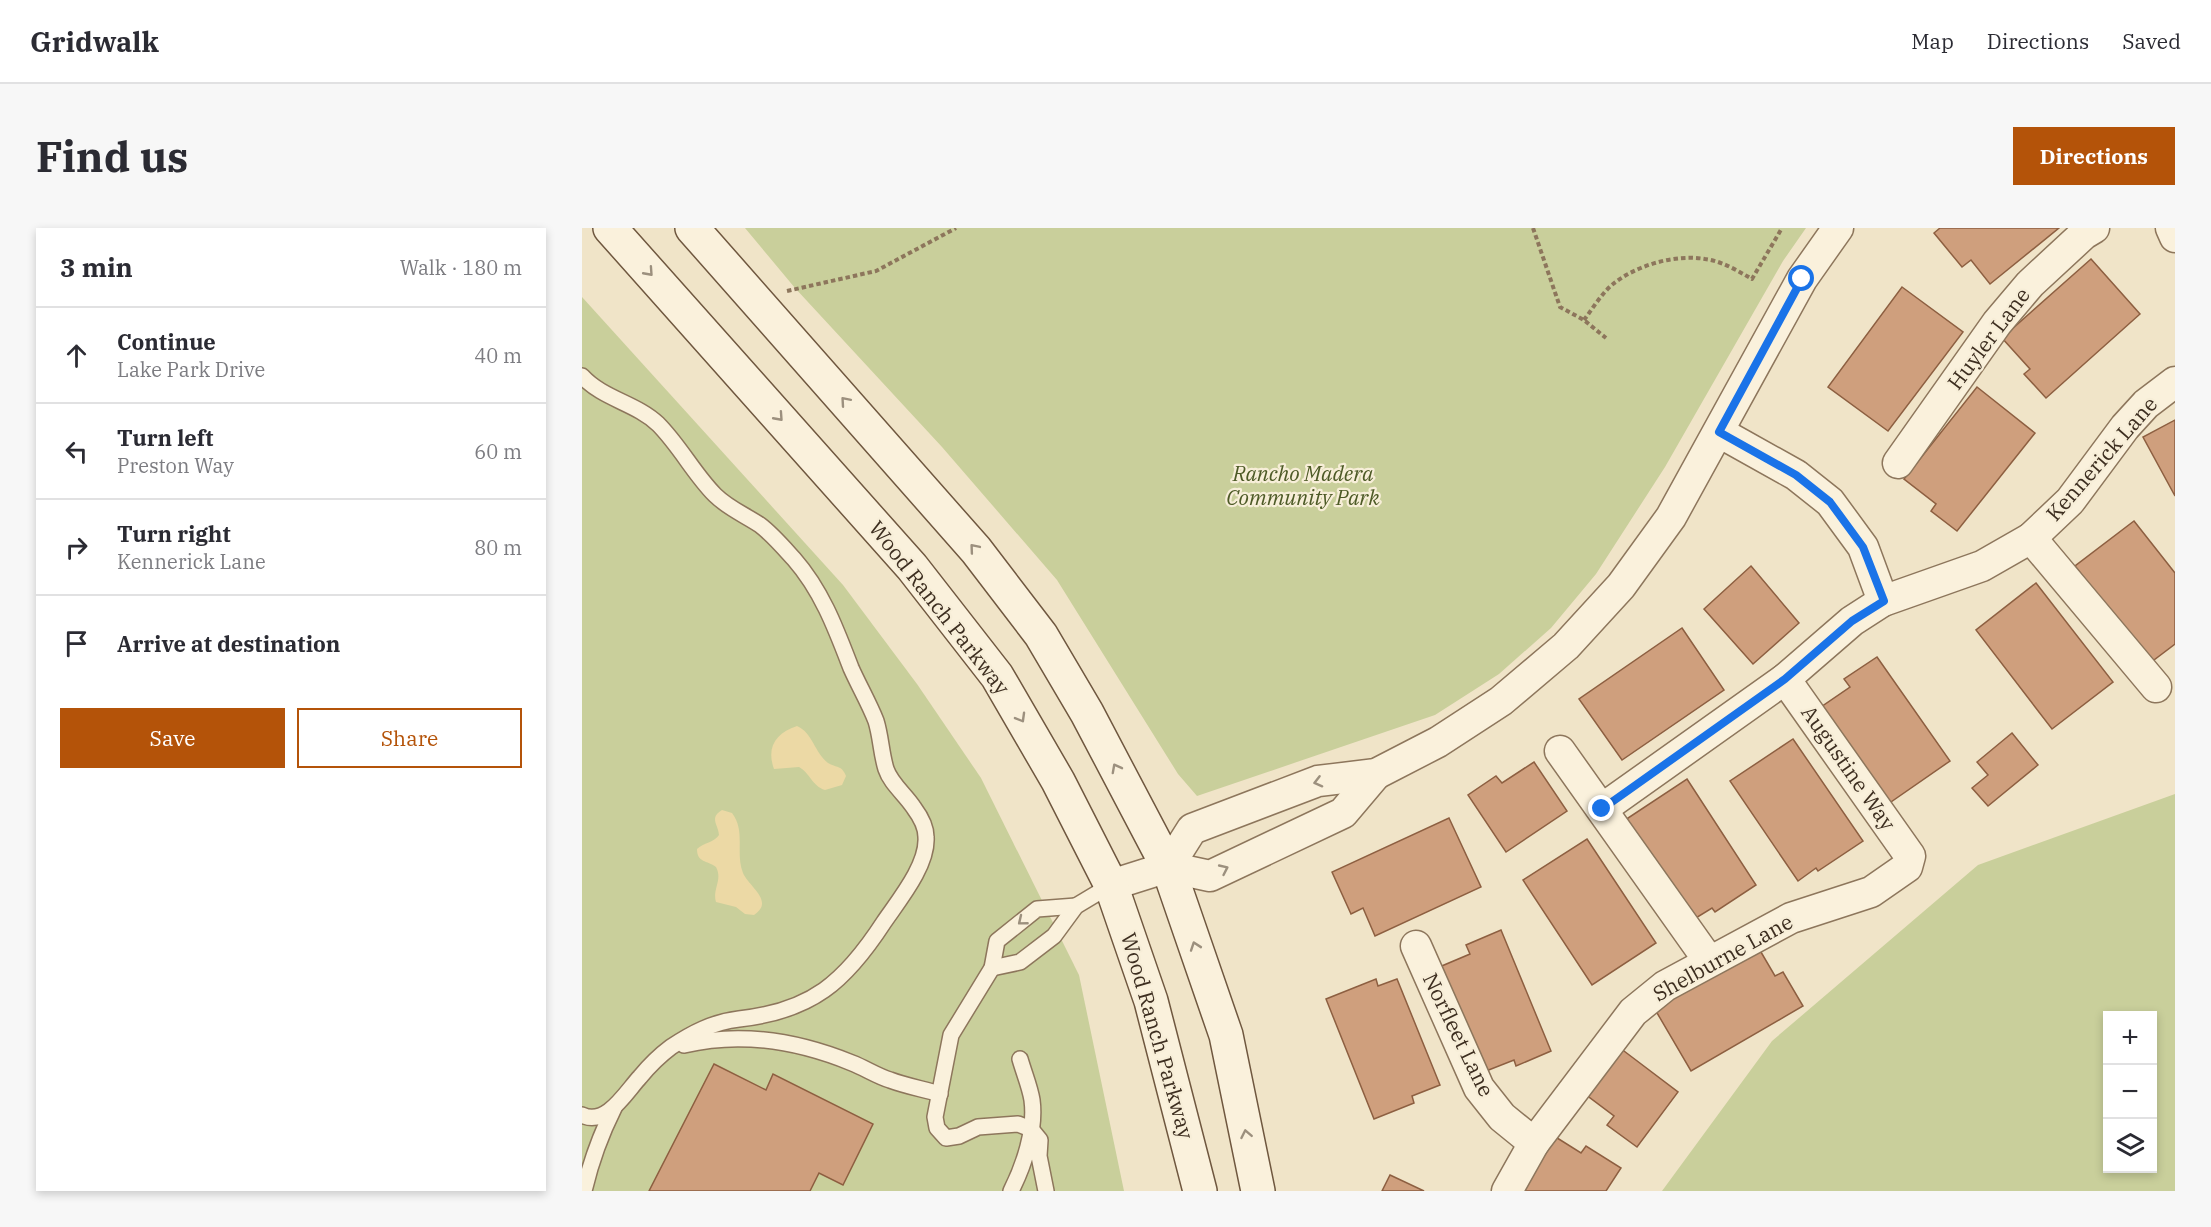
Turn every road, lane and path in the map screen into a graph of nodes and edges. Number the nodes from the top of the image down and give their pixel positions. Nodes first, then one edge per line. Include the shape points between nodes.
1 (610, 228) edge
2 (692, 228) edge
3 (956, 228) edge
4 (1533, 228) edge
5 (1782, 228) edge
6 (1838, 228) edge
7 (2094, 228) edge
8 (2171, 228) edge
9 (2175, 237) edge
10 (759, 304) junction
11 (1584, 320) junction
12 (1606, 338) dead end
13 (582, 376) edge
14 (2175, 382) edge
15 (1719, 432) junction
16 (1898, 463) dead end
17 (2031, 538) junction
18 (1884, 601) junction
19 (1785, 679) junction
20 (2156, 687) dead end
21 (1560, 751) dead end
22 (1376, 774) junction
23 (1602, 809) junction
24 (1910, 856) joint
25 (1167, 867) junction
26 (1111, 885) junction
27 (1076, 906) junction
28 (1416, 946) dead end
29 (1709, 961) junction
30 (992, 968) junction
31 (670, 1048) junction
32 (1020, 1059) dead end
33 (939, 1094) junction
34 (615, 1106) junction
35 (582, 1115) edge
36 (1031, 1129) junction
37 (1534, 1143) junction
38 (584, 1191) edge
39 (1011, 1191) edge
40 (1046, 1191) edge
41 (1200, 1191) edge
42 (1258, 1191) edge
43 (1507, 1191) edge

1 -> 26 main road, Wood Ranch Parkway via 912,567 997,676 1058,781
2 - 10 main road
3 - 10 path via 876,271 795,288
4 - 11 path via 1560,307
5 - 11 path via 1752,279 1732,267 1705,259 1653,262 1612,285
6 - 15 street via 1802,279
7 - 16 street, Huyler Lane via 2030,284 1997,323
8 - 9 street
25 -> 10 main road via 1041,635 976,550
11 - 12 path
13 - 31 lane via 600,392 649,416 680,447 714,494 761,526 802,569 832,620 876,722 890,779 915,810 926,836 914,877 846,973 794,1008 708,1026
14 - 17 street, Kennerick Lane via 2139,411 2070,501
15 - 18 street via 1796,475 1830,502 1863,547
15 - 22 street via 1671,517 1621,586 1566,646 1501,701 1438,742
17 - 18 street, Kennerick Lane via 1982,566
17 - 20 street, Kennerick Lane
18 - 19 street, Kennerick Lane via 1852,621
19 - 23 street, Kennerick Lane
19 - 24 street, Augustine Way
21 - 23 street
22 -> 25 street via 1318,781 1192,829
25 -> 22 street via 1210,876 1343,813
23 - 29 street
24 - 29 street, Shelburne Lane via 1906,867 1871,892 1791,918
25 - 26 street
42 -> 25 main road via 1226,1035
26 - 27 lane
26 - 41 main road, Wood Ranch Parkway via 1151,1001
27 - 30 lane via 1054,936 1020,962
27 -> 30 lane via 1036,909 997,941
28 - 37 street, Norfleet Lane via 1479,1088 1502,1117
29 - 37 street, Shelburne Lane via 1665,986 1633,1012
30 - 33 lane via 951,1035
31 - 33 lane via 710,1039 789,1042 853,1063 889,1080
31 - 34 lane
32 - 36 lane via 1032,1101
33 - 36 lane via 935,1117 937,1128 946,1138 978,1127 1018,1124
34 - 35 lane via 594,1118
34 - 38 lane via 594,1151
36 - 39 lane via 1021,1172
36 - 40 lane via 1041,1140 1039,1155
37 - 43 street, Shelburne Lane

